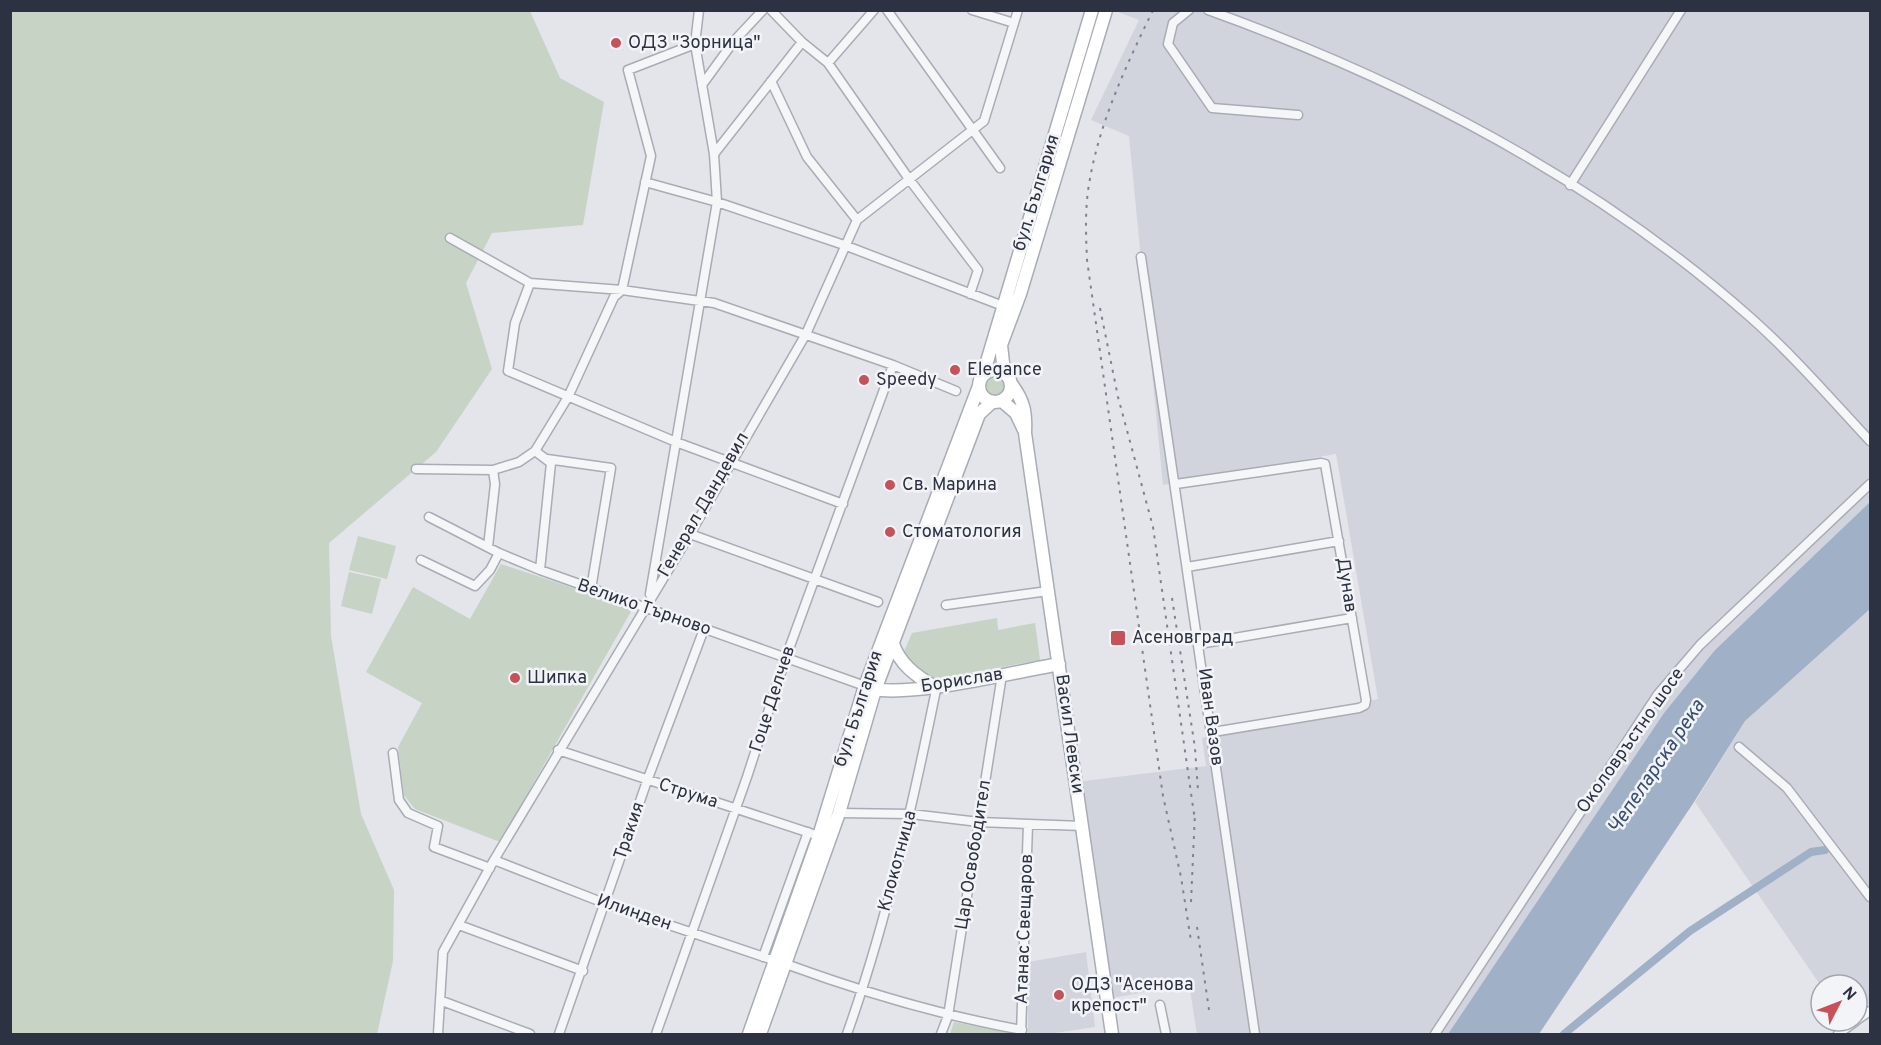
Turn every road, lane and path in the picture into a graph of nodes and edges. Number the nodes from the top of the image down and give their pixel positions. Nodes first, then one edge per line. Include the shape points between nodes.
1 (699, 10) edge
2 (763, 10) edge
3 (771, 10) edge
4 (874, 10) edge
5 (887, 10) edge
6 (972, 10) edge
7 (1018, 10) edge
8 (1092, 10) edge
9 (1106, 10) edge
10 (1189, 10) edge
11 (1208, 10) edge
12 (1681, 10) edge
13 (1014, 23) junction
14 (802, 42) junction
15 (695, 44) junction
16 (828, 63) junction
17 (771, 81) junction
18 (702, 85) junction
19 (1298, 115) dead end
20 (974, 130) junction
21 (714, 153) junction
22 (1000, 168) dead end
23 (909, 178) junction
24 (645, 182) junction
25 (1570, 185) junction
26 (717, 202) junction
27 (857, 220) junction
28 (450, 238) dead end
29 (844, 245) junction
30 (1141, 257) dead end
31 (530, 282) junction
32 (622, 290) junction
33 (970, 294) junction
34 (700, 301) junction
35 (1003, 306) junction
36 (806, 333) junction
37 (893, 365) junction
38 (1004, 372) junction
39 (981, 381) junction
40 (1012, 385) junction
41 (956, 391) dead end
42 (568, 397) junction
43 (997, 401) junction
44 (1026, 433) junction
45 (1870, 441) edge
46 (676, 442) junction
47 (535, 451) junction
48 (548, 459) junction
49 (730, 460) junction
50 (416, 469) dead end
51 (493, 470) junction
52 (1176, 484) junction
53 (1870, 484) edge
54 (843, 504) junction
55 (429, 517) dead end
56 (690, 534) junction
57 (1339, 541) junction
58 (488, 547) junction
59 (657, 551) junction
60 (499, 553) junction
61 (421, 560) dead end
62 (673, 560) junction
63 (1187, 567) junction
64 (540, 570) junction
65 (815, 580) junction
66 (591, 589) junction
67 (1048, 591) junction
68 (650, 597) junction
69 (878, 602) dead end
70 (946, 605) dead end
71 (644, 607) junction
72 (1352, 618) junction
73 (704, 629) junction
74 (893, 644) junction
75 (1199, 644) junction
76 (786, 657) junction
77 (1059, 664) junction
78 (1002, 675) junction
79 (935, 686) junction
80 (870, 688) junction
81 (1213, 732) junction
82 (1739, 747) dead end
83 (558, 750) junction
84 (393, 753) dead end
85 (647, 781) junction
86 (735, 810) junction
87 (840, 813) junction
88 (911, 814) junction
89 (979, 822) junction
90 (1028, 824) junction
91 (1082, 826) junction
92 (814, 834) junction
93 (492, 864) junction
94 (1870, 897) edge
95 (604, 903) junction
96 (459, 925) junction
97 (692, 933) junction
98 (763, 957) junction
99 (781, 963) junction
100 (583, 971) junction
101 (862, 992) junction
102 (442, 1001) junction
103 (1160, 1005) dead end
104 (948, 1016) junction
105 (1021, 1032) edge
106 (438, 1035) edge
107 (530, 1035) edge
108 (559, 1035) edge
109 (656, 1035) edge
110 (749, 1035) edge
111 (760, 1035) edge
112 (847, 1035) edge
113 (941, 1035) edge
114 (1112, 1035) edge
115 (1166, 1035) edge
116 (1256, 1035) edge
117 (1435, 1035) edge

1 - 15 street
2 - 18 street
3 - 14 street
4 - 16 street
5 - 20 street
6 - 13 street
7 - 13 street, Генерал Дандевил
8 - 35 main road, бул. България
9 - 38 main road, бул. България via 1001,345
10 - 19 street via 1173,23 1168,44 1212,108
11 - 25 street via 1445,110
12 - 25 street
13 - 20 street, Генерал Дандевил via 984,121
14 - 16 street
14 - 17 street
15 - 18 street
15 - 24 street via 628,70 651,156
16 - 23 street
17 - 21 street
17 - 27 street via 807,157
18 - 21 street
20 - 22 street
20 - 23 street, Генерал Дандевил
21 - 26 street
23 - 27 street, Генерал Дандевил
23 - 33 street via 978,270
24 - 26 street
24 - 32 street
25 - 45 street via 1642,232 1751,318
26 - 29 street
26 - 34 street
27 - 29 street, Генерал Дандевил
28 - 31 street
29 - 33 street
29 - 36 street, Генерал Дандевил
30 - 52 street, Иван Вазов
31 - 32 street
31 - 42 street via 515,323 508,371
32 - 34 street
32 - 42 street via 614,297
33 - 35 street
34 - 36 street
34 - 46 street
35 - 39 main road, бул. България
36 - 37 street
36 - 49 street, Генерал Дандевил
37 - 41 street
37 - 54 street, Гоце Делчев
38 - 39 main road via 990,370
38 - 40 main road
39 - 43 main road via 984,398
39 - 80 main road, бул. България
40 - 43 main road via 1009,394
40 - 44 main road, Васил Левски via 1024,406
42 - 46 street
42 - 47 street
43 - 44 main road, Васил Левски via 1016,414
43 - 74 main road, бул. България via 979,414
44 - 67 main road, Васил Левски
46 - 49 street
46 - 59 street
47 - 48 street
47 - 51 street via 519,462
48 - 64 street via 551,473
48 - 66 street via 611,468
49 - 54 street
49 - 56 street, Генерал Дандевил
50 - 51 street
51 - 58 street
52 - 57 street, Дунав via 1325,464
52 - 63 street, Иван Вазов
53 - 117 street, Околовръстно шосе via 1700,645 1658,694
54 - 65 street, Гоце Делчев
55 - 58 street, Велико Търново
56 - 62 street, Генерал Дандевил
56 - 65 street
57 - 63 street
57 - 72 street, Дунав
58 - 60 street, Велико Търново
59 - 62 street via 660,560
59 - 68 street
60 - 61 street via 476,586
60 - 64 street, Велико Търново
62 - 68 street, Генерал Дандевил
63 - 75 street, Иван Вазов
64 - 66 street, Велико Търново
65 - 69 street
65 - 76 street, Гоце Делчев
66 - 71 street, Велико Търново
67 - 70 street
67 - 77 main road, Васил Левски
68 - 71 street, Генерал Дандевил
71 - 73 street, Велико Търново
71 - 83 street, Генерал Дандевил
72 - 75 street
72 - 81 street, Дунав via 1365,705
73 - 76 street, Велико Търново
73 - 85 street, Тракия
74 - 79 main road via 907,668
74 - 80 main road, бул. България
75 - 81 street, Иван Вазов
76 - 80 street, Велико Търново
76 - 86 street, Гоце Делчев
77 - 78 main road, Борислав
77 - 91 main road, Васил Левски
78 - 79 main road, Борислав
78 - 89 street, Цар Освободител
79 - 80 main road, Борислав via 894,691
79 - 88 street, Клокотница
80 - 87 main road, бул. България
80 - 92 main road, бул. България
81 - 116 street, Иван Вазов
82 - 94 street via 1786,788
83 - 85 street, Струма
83 - 93 street, Генерал Дандевил
84 - 93 street, Илинден via 399,800 408,813 438,826 434,848
85 - 86 street, Струма
85 - 95 street, Тракия
86 - 92 street, Струма
86 - 97 street, Гоце Делчев
87 - 88 street
87 - 99 main road, бул. България
88 - 89 street
88 - 101 street, Клокотница
89 - 90 street
89 - 104 street, Цар Освободител
90 - 91 street
90 - 105 street, Атанас Свещаров
91 - 114 main road, Васил Левски
92 - 98 street
92 - 99 main road, бул. България
93 - 95 street, Илинден
93 - 96 street, Генерал Дандевил
95 - 97 street, Илинден
95 - 100 street, Тракия
96 - 100 street
96 - 102 street, Генерал Дандевил via 443,952
97 - 98 street, Илинден
97 - 109 street, Гоце Делчев
98 - 99 street, Илинден
99 - 101 street, Илинден
99 - 110 main road, бул. България
99 - 111 main road, бул. България
100 - 108 street, Тракия
101 - 104 street, Илинден
101 - 112 street, Клокотница
102 - 106 street, Генерал Дандевил
102 - 107 street
103 - 115 street
104 - 105 street, Илинден
104 - 113 street, Цар Освободител

